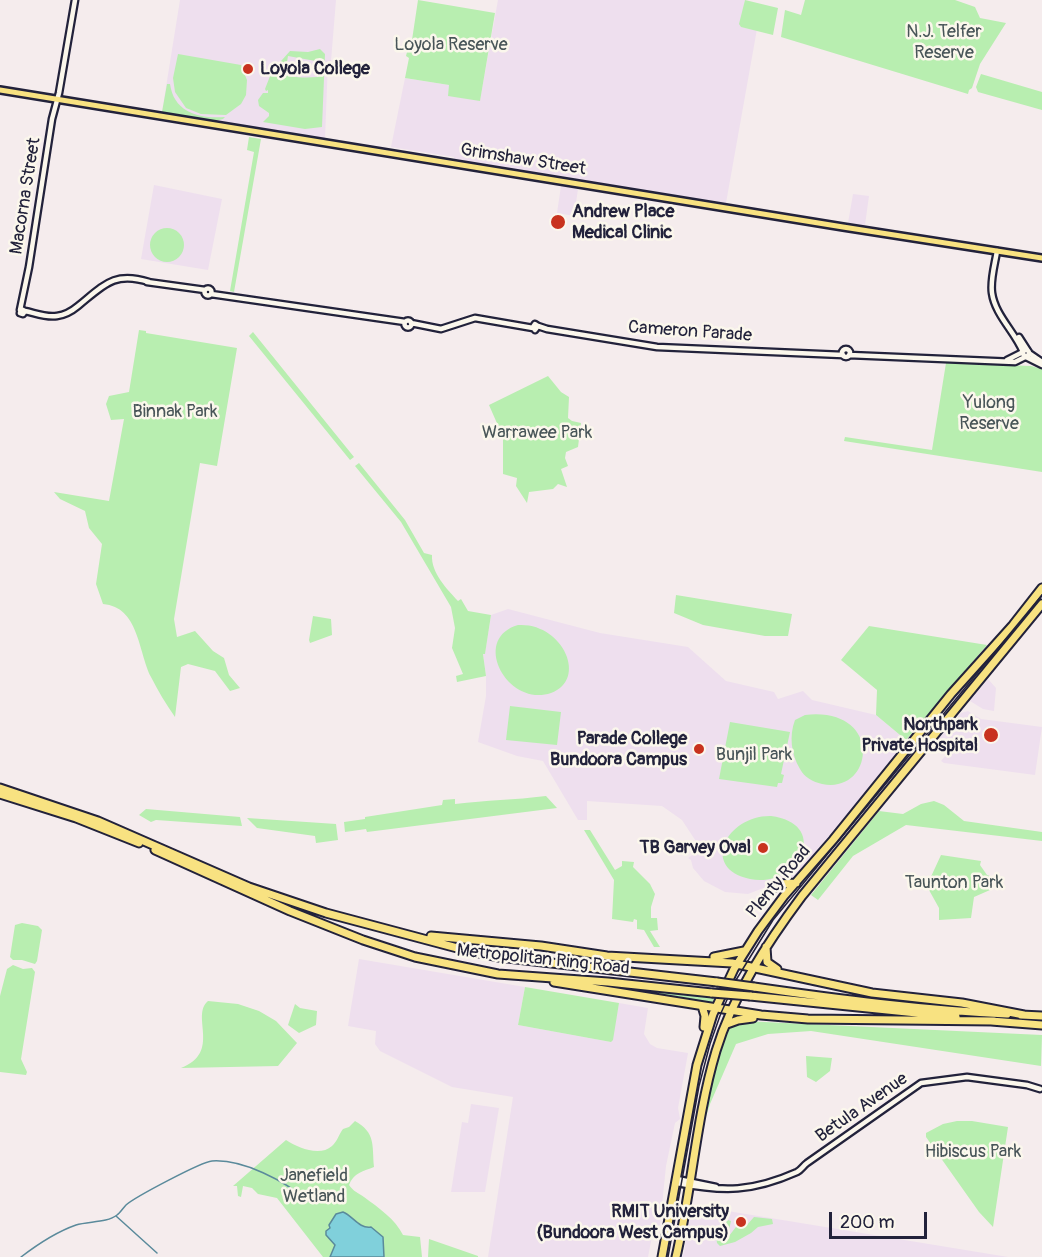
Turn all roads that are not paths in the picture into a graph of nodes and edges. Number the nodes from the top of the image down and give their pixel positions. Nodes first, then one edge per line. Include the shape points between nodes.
1 (75, 0) edge
2 (0, 90) edge
3 (57, 100) junction
4 (997, 251) junction
5 (1042, 258) edge
6 (23, 311) joint
7 (1026, 353) junction
8 (1042, 363) edge
9 (1042, 588) edge
10 (1042, 604) edge
11 (0, 788) edge
12 (0, 794) edge
13 (861, 806) junction
14 (871, 813) junction
15 (796, 883) junction
16 (778, 904) junction
17 (408, 934) junction
18 (766, 947) junction
19 (745, 951) junction
20 (672, 960) junction
21 (735, 963) junction
22 (756, 968) junction
23 (498, 974) junction
24 (796, 976) junction
25 (708, 1009) junction
26 (736, 1014) junction
27 (1024, 1015) junction
28 (1042, 1016) edge
29 (994, 1021) junction
30 (1042, 1024) edge
31 (697, 1065) junction
32 (1041, 1086) edge
33 (677, 1181) junction
34 (688, 1183) junction
35 (664, 1244) junction
36 (677, 1250) edge
37 (662, 1257) edge

1 - 3 street, Macorna Street
2 - 3 main road, Grimshaw Street
3 - 4 main road, Grimshaw Street
3 - 6 street, Macorna Street
4 - 5 main road, Grimshaw Street
4 - 7 street via 992,294
6 - 7 street, Cameron Parade via 54,317 68,313 106,284 124,277 197,290 208,296 212,292 422,326 444,328 475,318 657,347 1007,360
7 - 8 street
9 - 13 highway, Plenty Road
10 - 14 highway, Plenty Road
11 - 17 highway, Metropolitan Ring Road via 104,823 283,900
12 - 23 highway, Metropolitan Ring Road via 110,831 363,940 426,960
13 - 14 highway
13 - 15 highway, Plenty Road
14 - 18 highway, Plenty Road via 802,896
15 - 16 highway, Plenty Road
15 - 16 highway via 773,889 778,893
16 - 19 highway, Plenty Road
17 - 20 highway
17 - 27 highway, Metropolitan Ring Road, bridge via 499,957 901,1006
18 - 22 highway, Plenty Road
18 - 24 highway via 767,962 773,968
19 - 20 highway
19 - 21 highway, Plenty Road
20 - 21 highway
21 - 22 highway
21 - 25 highway, Plenty Road
22 - 24 highway
22 - 26 highway, Plenty Road
23 - 25 highway
23 - 29 highway, Metropolitan Ring Road, bridge
24 - 27 highway via 872,993
25 - 26 highway
25 - 31 highway, Plenty Road
25 - 31 highway
26 - 29 highway via 788,1020
26 - 34 highway, Plenty Road via 718,1046
27 - 28 highway, Metropolitan Ring Road
29 - 30 highway, Metropolitan Ring Road
31 - 33 highway, Plenty Road
32 - 34 street, Betula Avenue via 967,1077 921,1083 799,1172 758,1186 721,1188
33 - 34 street, Betula Avenue
33 - 35 highway, Plenty Road
34 - 36 highway, Plenty Road
35 - 36 highway
35 - 37 highway, Plenty Road

